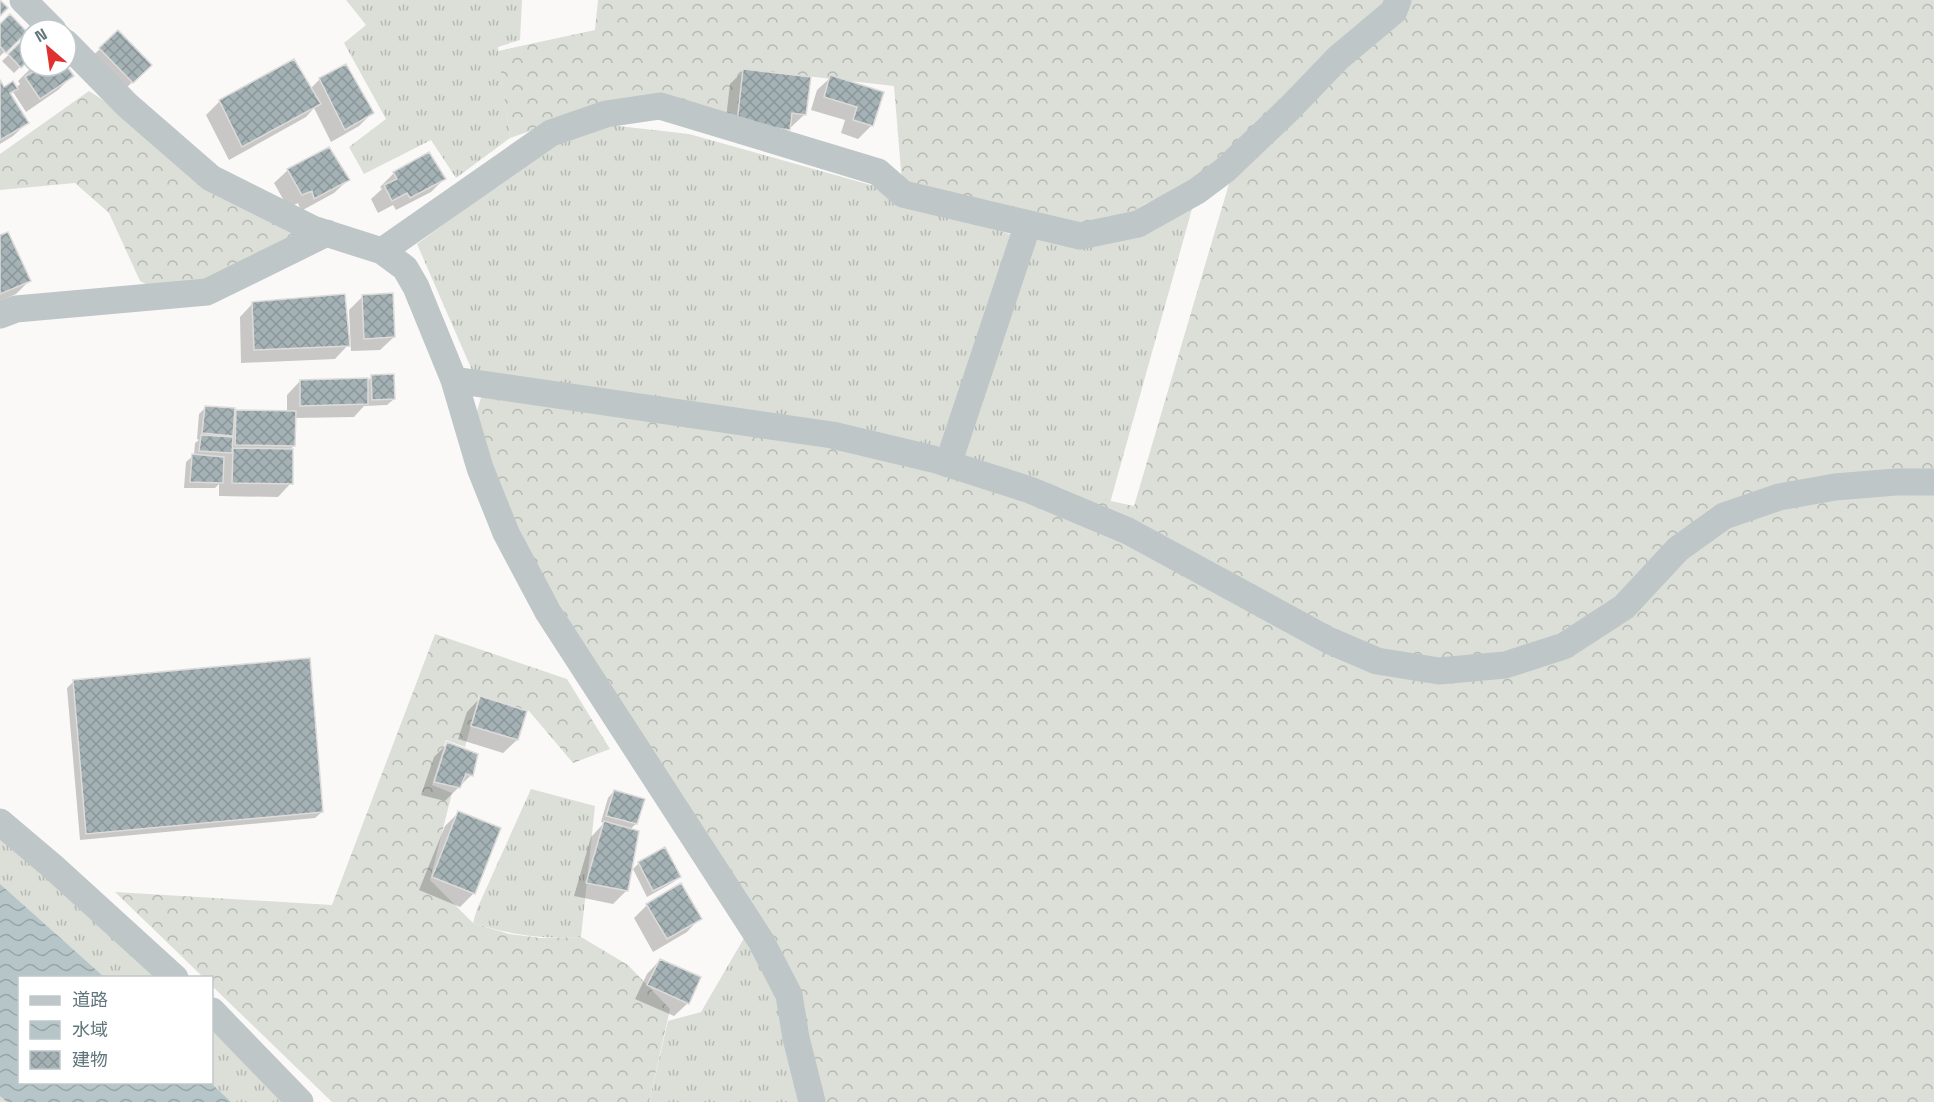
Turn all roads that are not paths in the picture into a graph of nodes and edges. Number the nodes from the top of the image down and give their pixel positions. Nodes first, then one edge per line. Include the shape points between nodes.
1 (23, 0) edge
2 (1398, 0) edge
3 (41, 18) edge
4 (78, 55) edge
5 (1028, 224) junction
6 (327, 233) junction
7 (382, 251) junction
8 (0, 315) edge
9 (454, 380) junction
10 (948, 464) junction
11 (1934, 482) edge
12 (0, 822) edge
13 (173, 976) edge
14 (213, 1012) edge
15 (300, 1102) edge
16 (812, 1102) edge

1 - 3 street
2 - 5 street via 1394,11 1338,58 1225,170 1197,191 1138,224 1080,236
4 - 6 street via 127,105 211,178
5 - 7 street via 903,194 878,172 660,106 606,114 551,133
5 - 10 street
6 - 7 street
6 - 8 street via 207,292 16,309
7 - 9 street via 405,268 416,287
9 - 10 street via 832,435
9 - 16 street via 480,468 506,533 548,612 761,941 789,995
10 - 11 street via 1030,490 1128,531 1328,640 1377,661 1439,671 1505,665 1564,646 1624,607 1678,549 1724,516 1779,497 1835,487
12 - 13 street
14 - 15 street

